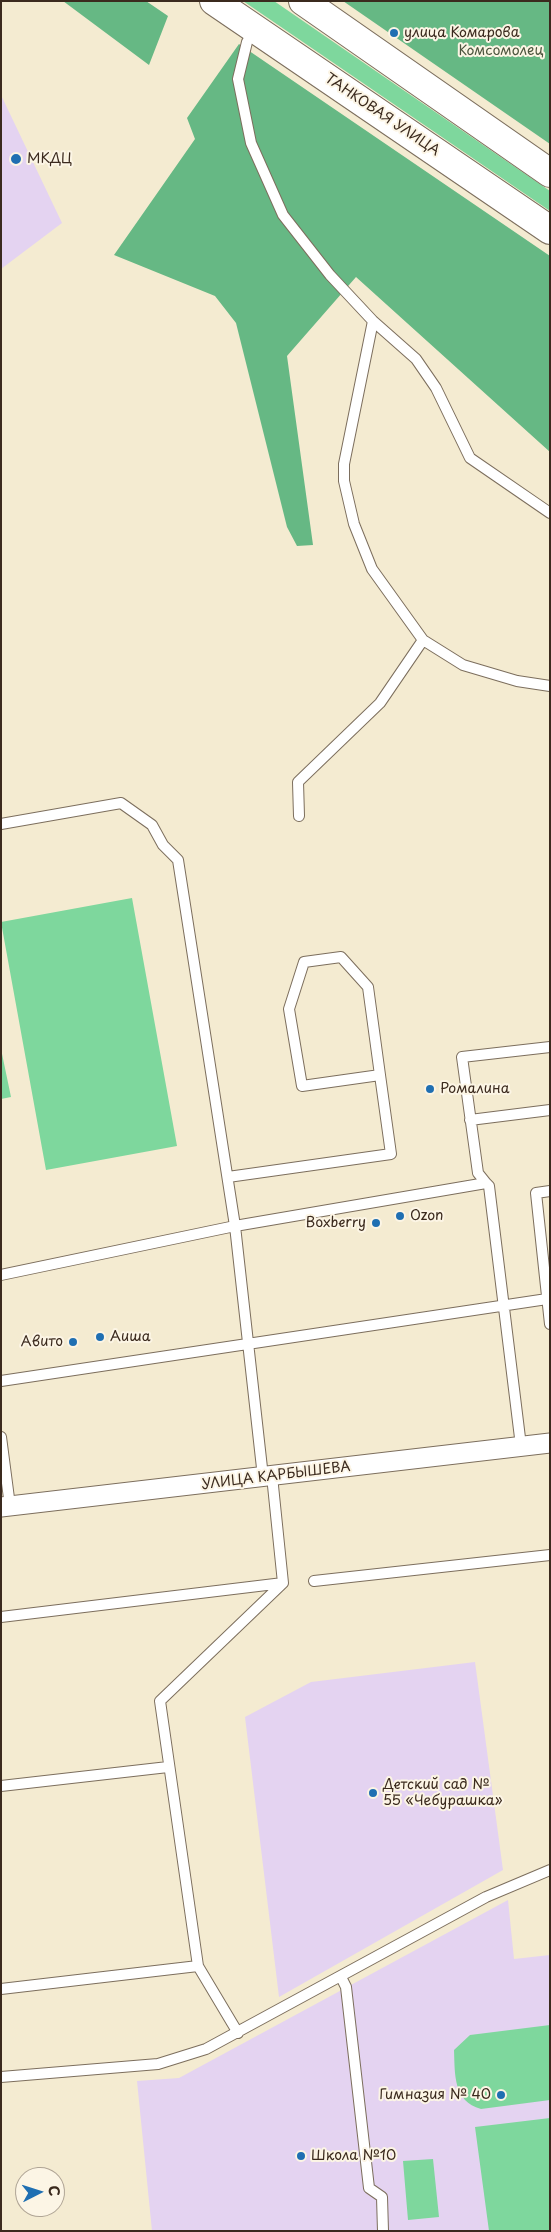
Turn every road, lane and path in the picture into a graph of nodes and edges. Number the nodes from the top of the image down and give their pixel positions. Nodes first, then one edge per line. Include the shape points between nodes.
1 (214, 1) edge
2 (303, 1) edge
3 (255, 29) junction
4 (550, 173) edge
5 (550, 230) edge
6 (373, 321) junction
7 (550, 513) edge
8 (423, 640) junction
9 (550, 686) edge
10 (299, 816) dead end
11 (1, 824) edge
12 (550, 1047) edge
13 (380, 1075) junction
14 (550, 1110) edge
15 (470, 1120) junction
16 (228, 1177) junction
17 (486, 1184) junction
18 (550, 1191) edge
19 (235, 1226) junction
20 (1, 1275) edge
21 (547, 1275) edge
22 (547, 1299) junction
23 (504, 1304) junction
24 (550, 1324) edge
25 (248, 1342) junction
26 (1, 1381) edge
27 (1, 1437) edge
28 (550, 1443) edge
29 (521, 1446) junction
30 (267, 1477) junction
31 (6, 1507) edge
32 (550, 1555) edge
33 (314, 1581) dead end
34 (283, 1583) junction
35 (1, 1617) edge
36 (168, 1767) junction
37 (1, 1786) edge
38 (550, 1870) edge
39 (198, 1966) junction
40 (341, 1977) junction
41 (1, 1989) edge
42 (238, 2033) junction
43 (1, 2077) edge
44 (383, 2231) edge

1 - 3 main road, ТАНКОВАЯ УЛИЦА
2 - 4 main road
3 - 5 main road, ТАНКОВАЯ УЛИЦА
3 - 6 lane via 247,42 238,79 251,143 283,215 330,275
6 - 7 lane via 416,359 436,388 470,458
6 - 8 lane via 344,464 344,481 354,524 372,569
8 - 9 lane via 463,665 517,681
8 - 10 lane via 380,703 298,782
11 - 16 lane via 121,803 152,826 163,845 178,860
12 - 15 lane via 462,1057
13 - 13 lane via 368,987 341,957 304,962 288,1009 302,1086
13 - 16 lane via 391,1154
14 - 15 lane
15 - 17 lane via 478,1173
16 - 19 lane
17 - 19 lane
17 - 23 lane via 489,1186
18 - 21 lane via 536,1193
19 - 20 lane
19 - 25 lane
21 - 22 lane
22 - 23 lane
22 - 24 lane
23 - 25 lane
23 - 29 lane
25 - 26 lane
25 - 30 lane
27 - 31 lane
28 - 29 street, УЛИЦА КАРБЫШЕВА
29 - 30 street, УЛИЦА КАРБЫШЕВА
30 - 31 street, УЛИЦА КАРБЫШЕВА
30 - 34 lane
32 - 33 lane
34 - 35 lane
34 - 36 lane via 160,1700
36 - 37 lane
36 - 39 lane
38 - 40 lane via 486,1897
39 - 41 lane
39 - 42 lane
40 - 42 lane
40 - 44 lane via 346,1987 369,2188 382,2197
42 - 43 lane via 206,2049 158,2064

